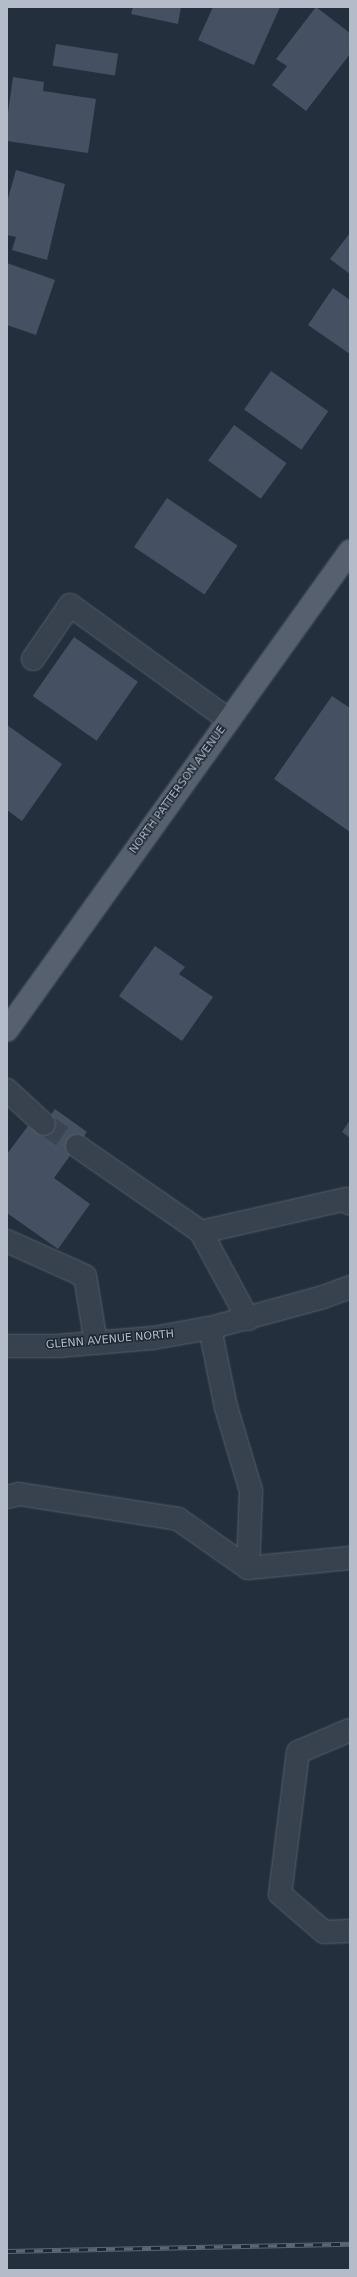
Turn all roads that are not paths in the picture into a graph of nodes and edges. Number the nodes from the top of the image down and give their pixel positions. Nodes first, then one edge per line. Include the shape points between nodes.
1 (350, 551) edge
2 (33, 659) dead end
3 (229, 720) junction
4 (7, 1030) edge
5 (7, 1090) edge
6 (44, 1124) tunnel mouth
7 (77, 1146) tunnel mouth
8 (350, 1204) edge
9 (201, 1232) junction
10 (7, 1241) edge
11 (350, 1287) edge
12 (248, 1319) junction
13 (210, 1328) junction
14 (96, 1343) junction
15 (7, 1346) edge
16 (7, 1498) edge
17 (350, 1558) edge
18 (248, 1568) junction
19 (350, 1730) edge
20 (350, 1931) edge

1 - 3 main road, NORTH PATTERSON AVENUE
2 - 3 street via 70,605
3 - 4 main road, NORTH PATTERSON AVENUE
5 - 6 street
7 - 9 street
8 - 9 street via 346,1199
9 - 12 street
10 - 14 street via 85,1276
11 - 12 street, GLENN AVENUE NORTH
12 - 13 street, GLENN AVENUE NORTH
13 - 14 street, GLENN AVENUE NORTH via 153,1338
13 - 18 street via 226,1407 251,1491
14 - 15 street, GLENN AVENUE NORTH
16 - 18 street via 19,1494 178,1519
17 - 18 street
19 - 20 street via 298,1752 280,1894 324,1932

